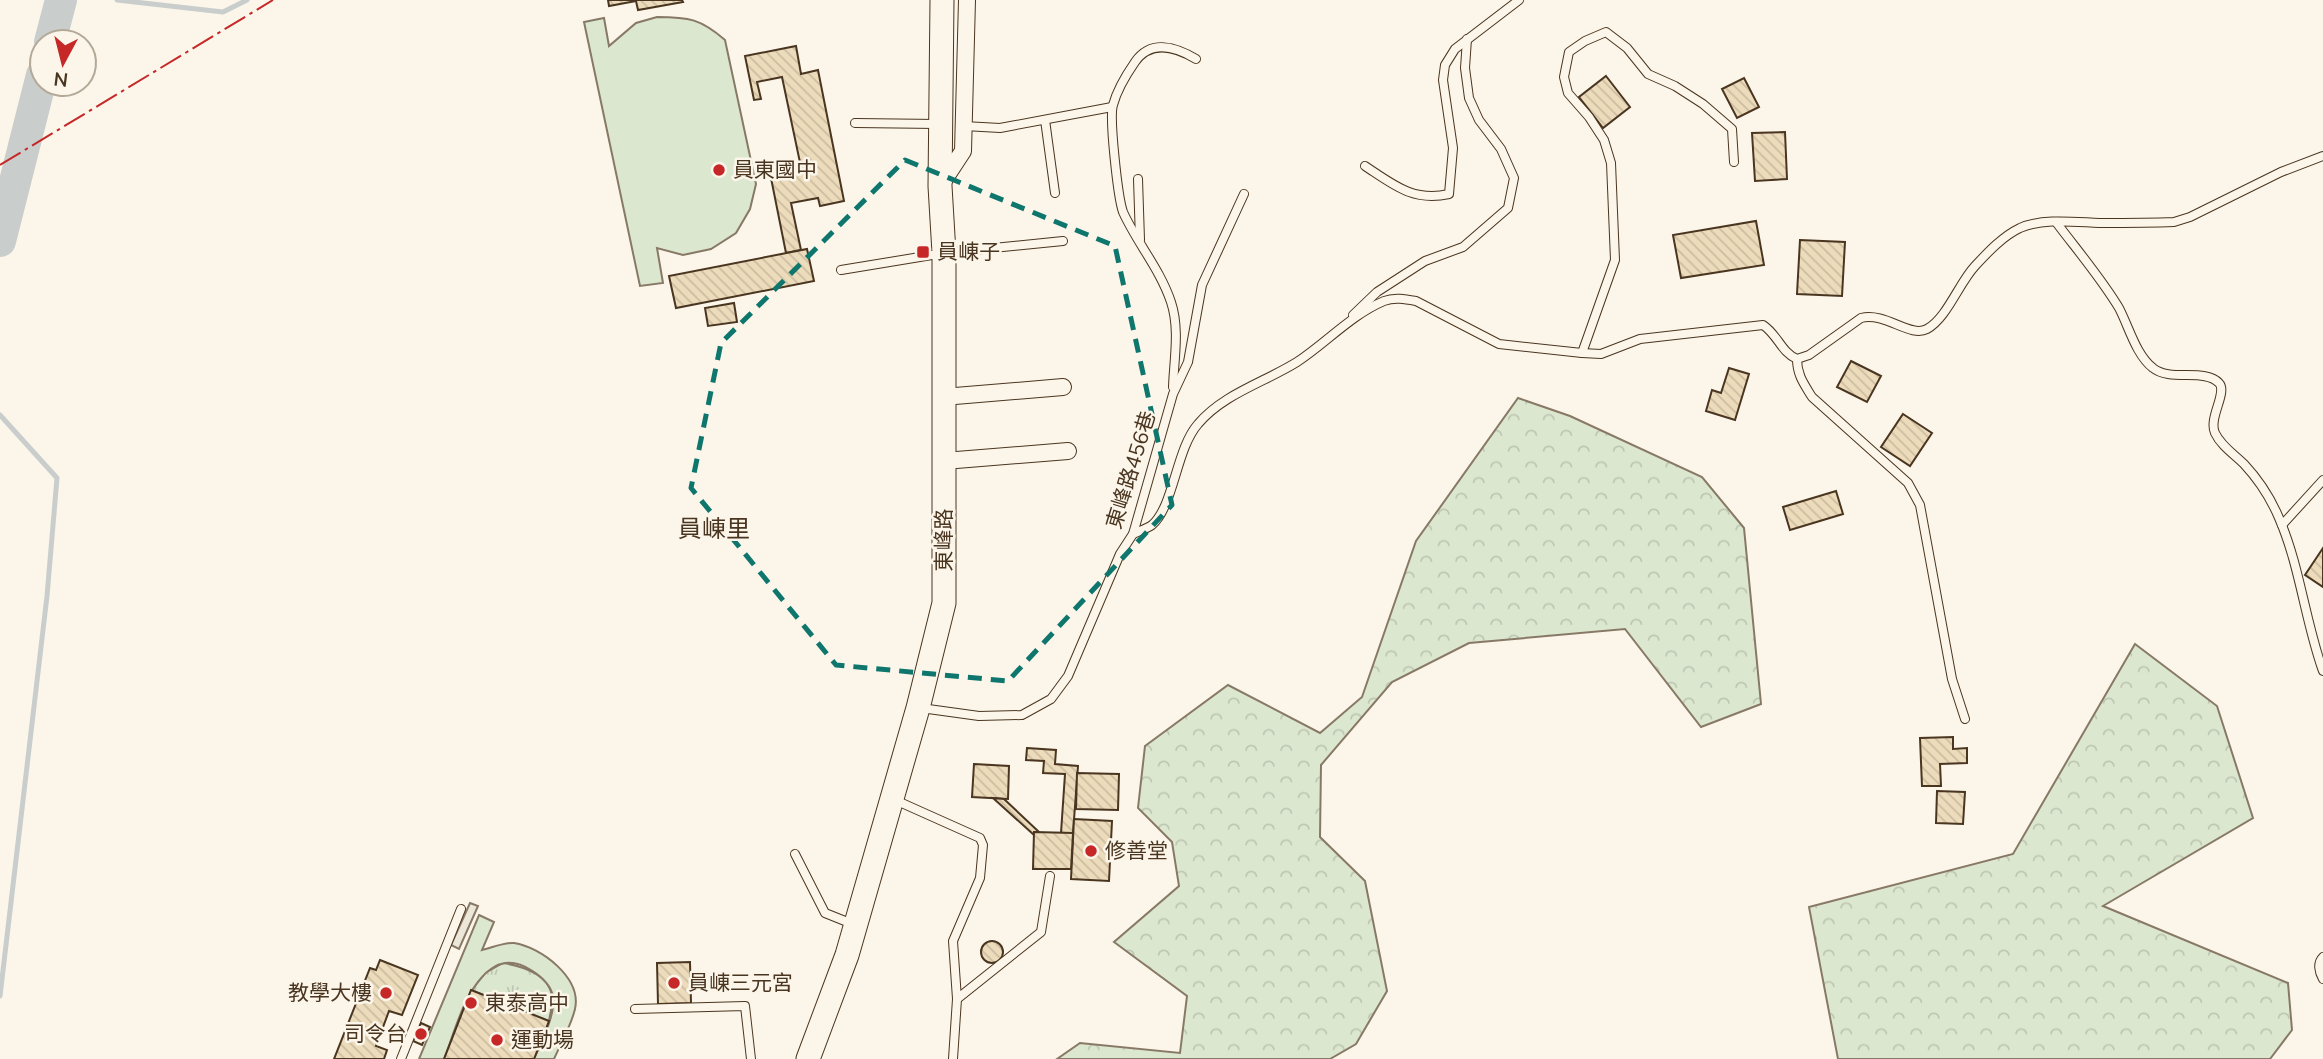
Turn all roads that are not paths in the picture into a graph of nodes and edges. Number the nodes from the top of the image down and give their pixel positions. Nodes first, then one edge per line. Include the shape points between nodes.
1 (942, 0) edge
2 (967, 0) edge
3 (1519, 0) edge
4 (1467, 39) junction
5 (1196, 59) dead end
6 (1112, 107) junction
7 (1045, 120) junction
8 (855, 123) dead end
9 (941, 124) junction
10 (964, 126) junction
11 (2323, 156) edge
12 (1734, 162) dead end
13 (1365, 166) dead end
14 (1138, 179) dead end
15 (940, 186) junction
16 (1055, 193) dead end
17 (1244, 194) dead end
18 (2056, 222) junction
19 (1063, 241) dead end
20 (1140, 243) junction
21 (944, 253) junction
22 (841, 270) dead end
23 (1338, 329) junction
24 (1582, 353) junction
25 (1797, 359) junction
26 (1063, 387) dead end
27 (1173, 394) junction
28 (943, 397) junction
29 (1068, 451) dead end
30 (944, 461) junction
31 (2323, 480) edge
32 (2282, 526) junction
33 (1133, 534) junction
34 (2323, 671) edge
35 (918, 708) junction
36 (1965, 719) dead end
37 (892, 799) junction
38 (795, 854) dead end
39 (1050, 876) dead end
40 (461, 909) dead end
41 (856, 925) junction
42 (2323, 957) edge
43 (2323, 979) edge
44 (957, 999) junction
45 (635, 1009) dead end
46 (401, 1059) edge
47 (751, 1059) edge
48 (808, 1059) edge
49 (953, 1059) edge

1 - 9 main road, 東峰路
2 - 10 street
3 - 4 lane
4 - 13 lane via 1444,65 1453,148 1449,194 1430,198 1402,190
4 - 23 lane via 1469,98 1514,178 1508,208 1463,247 1425,261 1377,292
5 - 6 lane via 1167,46 1150,48 1137,59
6 - 7 lane
6 - 20 lane via 1122,209
7 - 10 lane via 1000,128
7 - 16 lane
8 - 9 lane
9 - 15 main road, 東峰路
10 - 15 street via 963,151
11 - 18 lane via 2174,222
12 - 24 lane via 1732,129 1703,104 1648,74 1627,48 1606,32 1569,52 1564,77 1568,93 1604,140 1612,177 1615,260
14 - 20 lane
15 - 21 main road, 東峰路
17 - 27 lane, 東峰路456巷 via 1202,285 1188,362
18 - 25 lane via 2023,227 2008,235 1973,268 1941,316 1925,330 1916,331 1888,319 1861,318
18 - 32 lane via 2118,307 2152,368 2219,383 2221,396 2213,425 2216,435 2264,489
19 - 21 lane
20 - 27 lane via 1158,271 1174,314
21 - 22 lane
21 - 28 main road, 東峰路
23 - 24 lane via 1386,300 1402,298 1432,307 1499,344
23 - 33 lane via 1297,362 1224,401 1198,423 1161,514 1151,526
24 - 25 lane via 1601,354 1640,340 1754,325 1769,329 1788,355
25 - 36 lane via 1802,382 1812,397 1891,467 1920,506 1952,679
26 - 28 street
27 - 33 lane, 東峰路456巷
28 - 30 main road, 東峰路
29 - 30 street
30 - 35 main road, 東峰路 via 944,603
31 - 32 lane
32 - 34 lane
33 - 35 lane, 東峰路456巷 via 1120,554 1068,677 1051,699 1022,715 979,716
35 - 37 main road, 東峰路
37 - 41 main road, 東峰路
37 - 44 lane via 980,838 983,845 980,878 953,942
38 - 41 lane via 825,913
39 - 44 lane via 1041,932
40 - 46 lane
41 - 48 main road, 東峰路
42 - 43 lane via 2319,961
44 - 49 lane
45 - 47 lane via 745,1006

